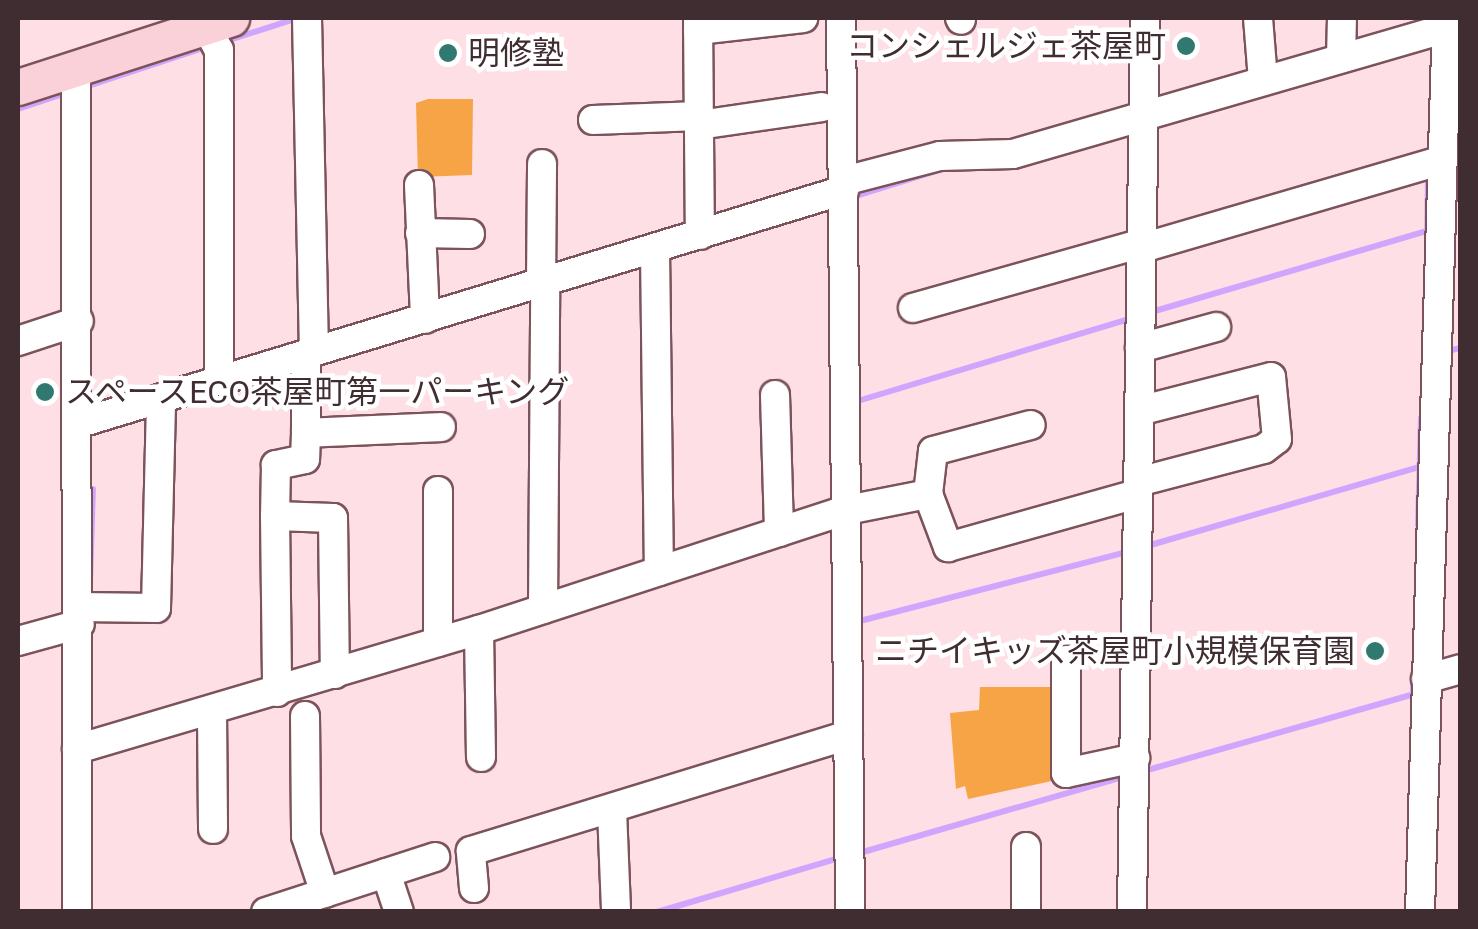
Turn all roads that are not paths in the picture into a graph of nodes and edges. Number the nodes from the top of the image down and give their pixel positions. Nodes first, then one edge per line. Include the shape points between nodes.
1 (307, 18) edge
2 (803, 18) edge
3 (842, 18) edge
4 (1145, 18) edge
5 (1258, 18) edge
6 (698, 24) edge
7 (1445, 27) edge
8 (152, 29) edge
9 (217, 33) edge
10 (1342, 42) edge
11 (1262, 72) junction
12 (77, 83) junction
13 (18, 87) edge
14 (822, 107) dead end
15 (1148, 113) junction
16 (593, 120) dead end
17 (699, 120) junction
18 (1433, 162) junction
19 (542, 164) dead end
20 (419, 185) dead end
21 (844, 186) junction
22 (420, 233) junction
23 (470, 234) dead end
24 (700, 235) junction
25 (1142, 245) junction
26 (656, 256) junction
27 (544, 287) junction
28 (913, 308) dead end
29 (425, 318) junction
30 (79, 321) junction
31 (1140, 326) junction
32 (1216, 327) dead end
33 (18, 341) edge
34 (1441, 349) edge
35 (308, 359) junction
36 (219, 381) junction
37 (775, 395) dead end
38 (161, 399) junction
39 (1139, 411) junction
40 (80, 423) junction
41 (1031, 425) dead end
42 (442, 427) dead end
43 (306, 433) junction
44 (1460, 435) edge
45 (1432, 443) junction
46 (1138, 488) junction
47 (438, 491) dead end
48 (928, 494) junction
49 (847, 510) junction
50 (275, 516) junction
51 (778, 532) junction
52 (660, 571) junction
53 (543, 609) junction
54 (80, 615) junction
55 (479, 630) junction
56 (18, 641) edge
57 (438, 642) junction
58 (1066, 660) dead end
59 (1460, 669) edge
60 (336, 674) junction
61 (1426, 687) junction
62 (276, 692) junction
63 (212, 712) junction
64 (305, 716) dead end
65 (848, 735) junction
66 (85, 747) junction
67 (481, 757) dead end
68 (1135, 768) junction
69 (612, 810) junction
70 (213, 828) dead end
71 (1026, 846) dead end
72 (435, 857) dead end
73 (386, 873) junction
74 (474, 888) dead end
75 (325, 893) junction
76 (616, 909) edge
77 (77, 912) edge
78 (266, 912) edge
79 (399, 912) edge
80 (850, 912) edge
81 (1026, 912) edge
82 (1132, 912) edge
83 (1420, 912) edge

1 - 35 street
2 - 6 street
3 - 21 street
4 - 15 street
5 - 11 street
6 - 17 street
7 - 10 street
7 - 18 street
8 - 9 main road
8 - 12 main road
9 - 36 street
10 - 11 street
11 - 15 street
12 - 13 main road
12 - 30 street
14 - 17 street
15 - 21 street via 1012,154 940,156
15 - 25 street
16 - 17 street
17 - 24 street
18 - 25 street
18 - 34 street
19 - 27 street
20 - 22 street
21 - 24 street
21 - 49 street
22 - 23 street
22 - 29 street
24 - 26 street
25 - 28 street
25 - 31 street
26 - 27 street
26 - 52 street
27 - 29 street
27 - 53 street
29 - 35 street
30 - 33 street
30 - 40 street
31 - 32 street
31 - 39 street
34 - 45 street
35 - 36 street
35 - 43 street
36 - 38 street
37 - 51 street
38 - 40 street
38 - 54 street via 156,608
39 - 46 street
39 - 46 street via 1271,377 1278,438 1264,449
40 - 54 street
41 - 48 street via 933,451
42 - 43 street
43 - 50 street via 305,459 276,465
44 - 45 street
45 - 61 street
46 - 48 street via 948,547
46 - 68 street
47 - 57 street
48 - 49 street
49 - 51 street
49 - 65 street
50 - 60 street via 332,518
50 - 62 street
51 - 52 street
52 - 53 street
53 - 55 street
54 - 56 street
54 - 66 street
55 - 57 street
55 - 67 street
57 - 60 street
58 - 68 street via 1066,772
59 - 61 street
60 - 62 street
61 - 83 street
62 - 63 street
63 - 66 street
63 - 70 street
64 - 75 street via 306,836
65 - 69 street
65 - 80 street
66 - 77 street
68 - 82 street
69 - 74 street via 472,851
69 - 76 street
71 - 81 street
72 - 73 street
73 - 75 street
73 - 79 street
75 - 78 street

